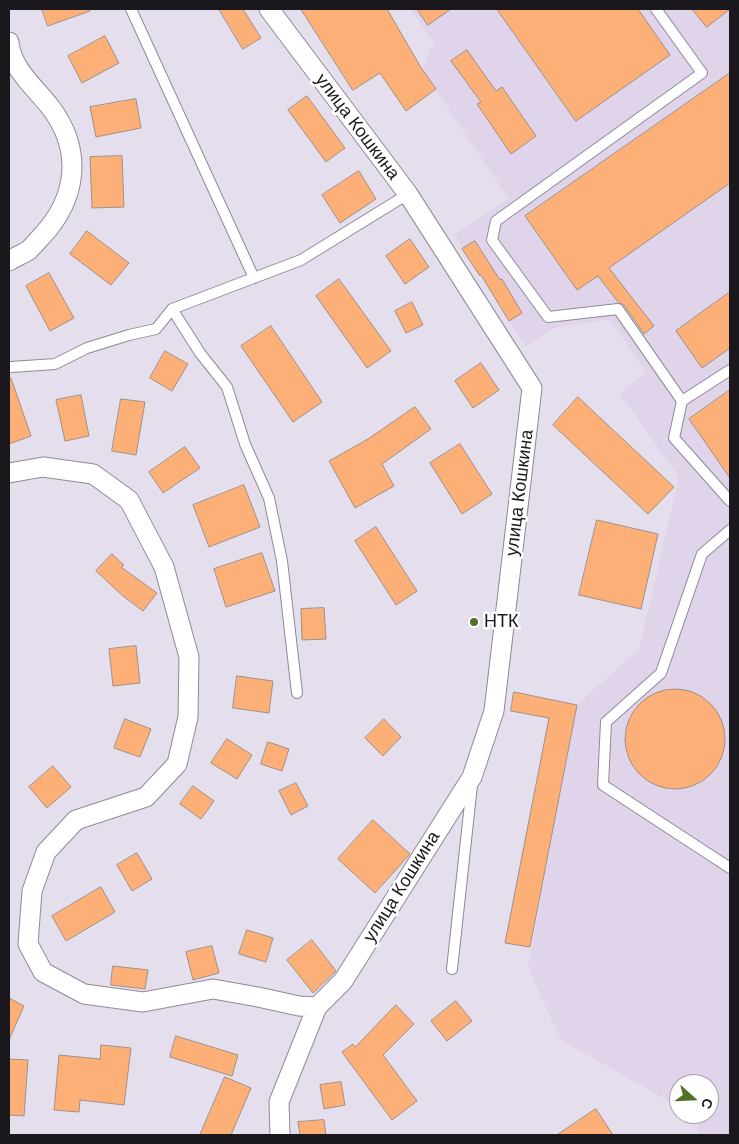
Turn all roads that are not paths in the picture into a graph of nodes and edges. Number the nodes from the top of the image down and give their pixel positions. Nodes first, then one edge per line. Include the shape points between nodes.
1 (131, 9) edge
2 (269, 9) edge
3 (656, 9) edge
4 (9, 42) edge
5 (14, 72) edge
6 (408, 194) junction
7 (9, 261) edge
8 (254, 278) junction
9 (172, 308) junction
10 (11, 367) dead end
11 (730, 370) edge
12 (682, 400) junction
13 (9, 473) edge
14 (730, 501) edge
15 (730, 530) edge
16 (297, 693) dead end
17 (472, 777) junction
18 (730, 868) edge
19 (452, 969) dead end
20 (317, 1007) junction
21 (280, 1135) edge

1 - 8 lane
2 - 6 street, улица Кошкина
3 - 12 lane via 702,73 496,221 492,240 548,317 618,309
4 - 5 street
5 - 7 street via 51,108 66,130 72,171 70,189 57,217 29,250
6 - 8 lane via 301,260
6 - 17 street, улица Кошкина via 532,388 494,711
8 - 9 lane
9 - 10 lane via 156,329 87,348 55,364
9 - 16 lane via 200,353 227,387 245,444 269,498 282,561
11 - 12 lane
12 - 14 lane via 674,438
13 - 20 street via 43,467 93,474 129,500 164,567 189,657 188,717 177,764 146,797 76,820 46,852 32,891 28,944 43,972 84,994 133,1001 212,989
15 - 18 lane via 702,554 660,673 606,722 603,785
17 - 19 lane
17 - 20 street, улица Кошкина via 343,981
20 - 21 street via 279,1102

